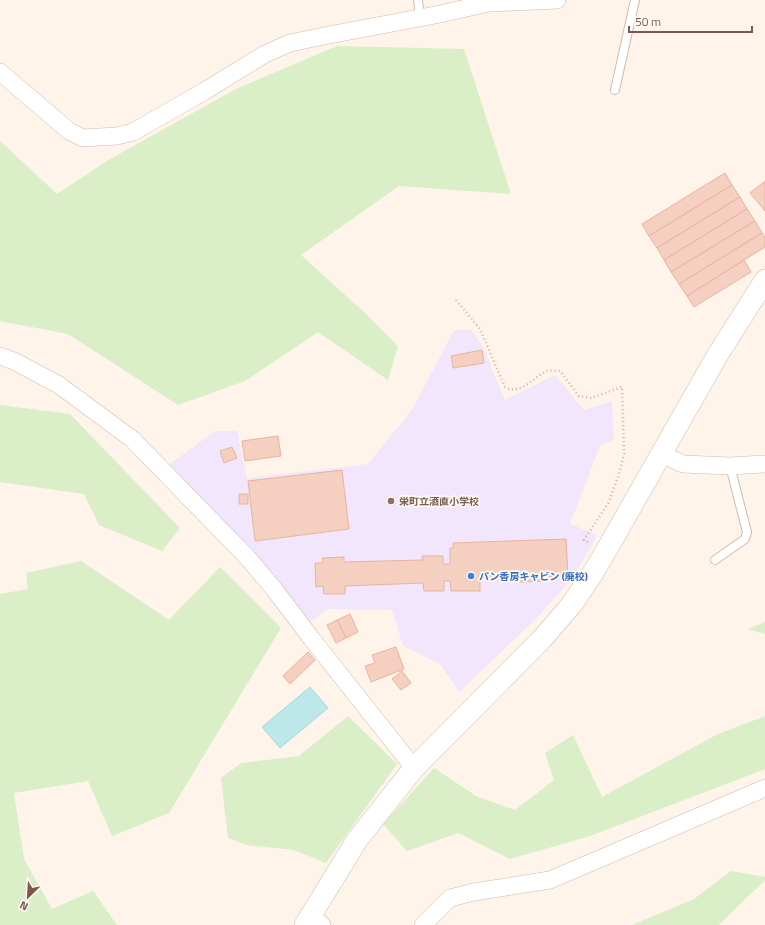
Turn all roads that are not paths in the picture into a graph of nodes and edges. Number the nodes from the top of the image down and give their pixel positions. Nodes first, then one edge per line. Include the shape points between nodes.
1 (418, 0) edge
2 (557, 0) edge
3 (635, 0) edge
4 (420, 18) junction
5 (0, 72) edge
6 (615, 90) dead end
7 (765, 280) edge
8 (0, 356) edge
9 (661, 454) junction
10 (765, 464) edge
11 (730, 466) junction
12 (715, 560) dead end
13 (414, 768) junction
14 (765, 788) edge
15 (312, 921) edge
16 (423, 925) edge

1 - 4 lane
2 - 4 street via 489,3
3 - 6 lane
4 - 5 street via 290,43 265,54 133,132 118,136 83,138 69,131
7 - 9 street via 717,356
8 - 13 street via 59,386 132,439 246,556
9 - 11 street via 683,464
9 - 13 street via 593,573 572,604 542,639
10 - 11 street
11 - 12 lane via 747,532 745,539
13 - 15 street via 358,840
14 - 16 street via 550,880 450,898

